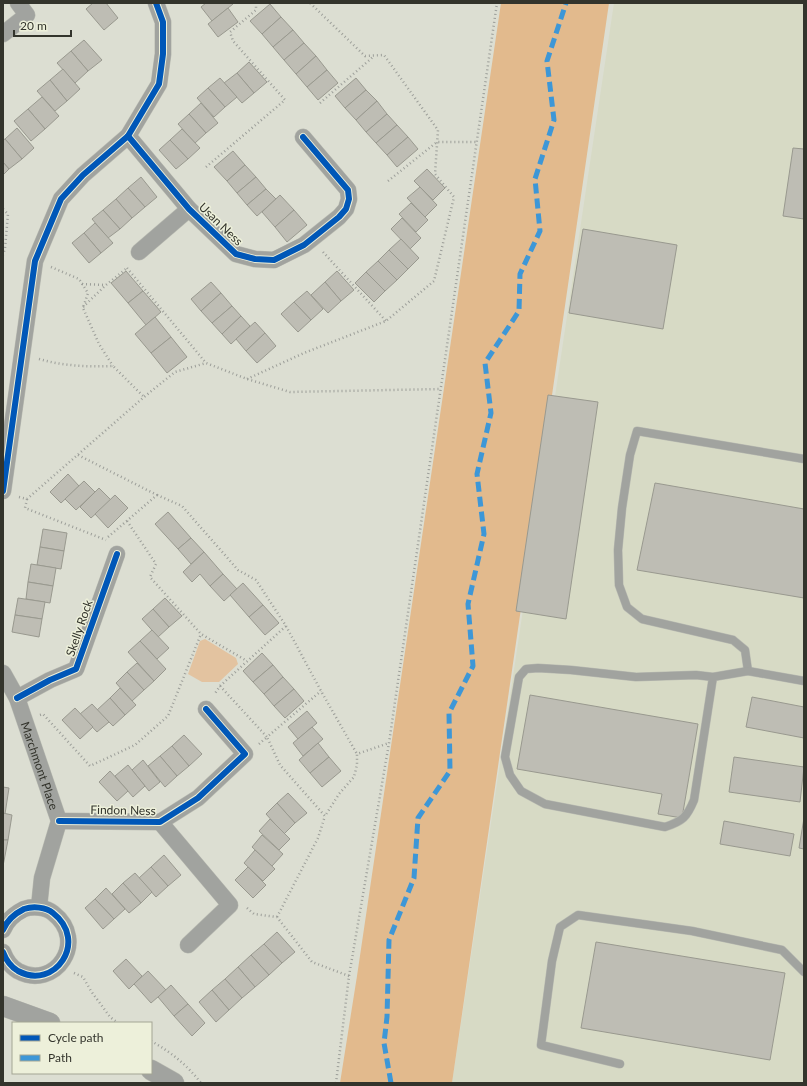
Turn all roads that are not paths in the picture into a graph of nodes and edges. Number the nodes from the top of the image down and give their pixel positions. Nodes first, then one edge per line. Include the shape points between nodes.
1 (18, 3) edge
2 (156, 3) edge
3 (3, 34) edge
4 (128, 136) junction
5 (303, 137) dead end
6 (189, 208) junction
7 (139, 252) road end
8 (804, 459) edge
9 (9, 493) edge
10 (117, 554) road end
11 (748, 671) junction
12 (3, 674) edge
13 (713, 677) junction
14 (804, 681) edge
15 (17, 698) junction
16 (206, 708) road end
17 (59, 821) junction
18 (160, 822) junction
19 (39, 907) junction
20 (3, 930) edge
21 (188, 945) dead end
22 (3, 952) edge
23 (804, 972) edge
24 (3, 1006) edge
25 (47, 1022) edge
26 (620, 1064) dead end
27 (152, 1071) edge
28 (174, 1083) edge

1 - 3 street via 27,15
2 - 4 street via 163,22 159,84
4 - 6 street, Usan Ness
4 - 9 street via 83,175 61,199 35,261
5 - 6 street, Usan Ness via 348,190 349,199 346,209 339,217 304,245 274,260 256,260 236,254
6 - 7 street, Usan Ness
8 - 11 lane via 637,431 630,455 618,550 619,585 627,607 642,619 733,640 745,650
10 - 15 street, Skelly Rock via 76,669
11 - 13 lane
11 - 14 lane
12 - 15 street, Marchmont Place
13 - 13 lane via 636,677 565,669 526,669 518,677 505,757 510,775 520,790 545,804 666,827 678,822 688,813 694,800
15 - 17 street, Marchmont Place
16 - 18 street, Findon Ness via 245,754 198,798
17 - 18 street, Findon Ness
17 - 19 street, Marchmont Place via 42,878
18 - 21 street, Findon Ness via 230,905
19 - 20 street via 26,908 15,913 6,922
19 - 22 street via 51,911 61,919 67,930 69,942 66,955 59,965 37,976 24,974 13,968 5,959
23 - 26 lane via 782,950 692,931 578,916 560,927 552,961 541,1045
24 - 25 street
27 - 28 street

